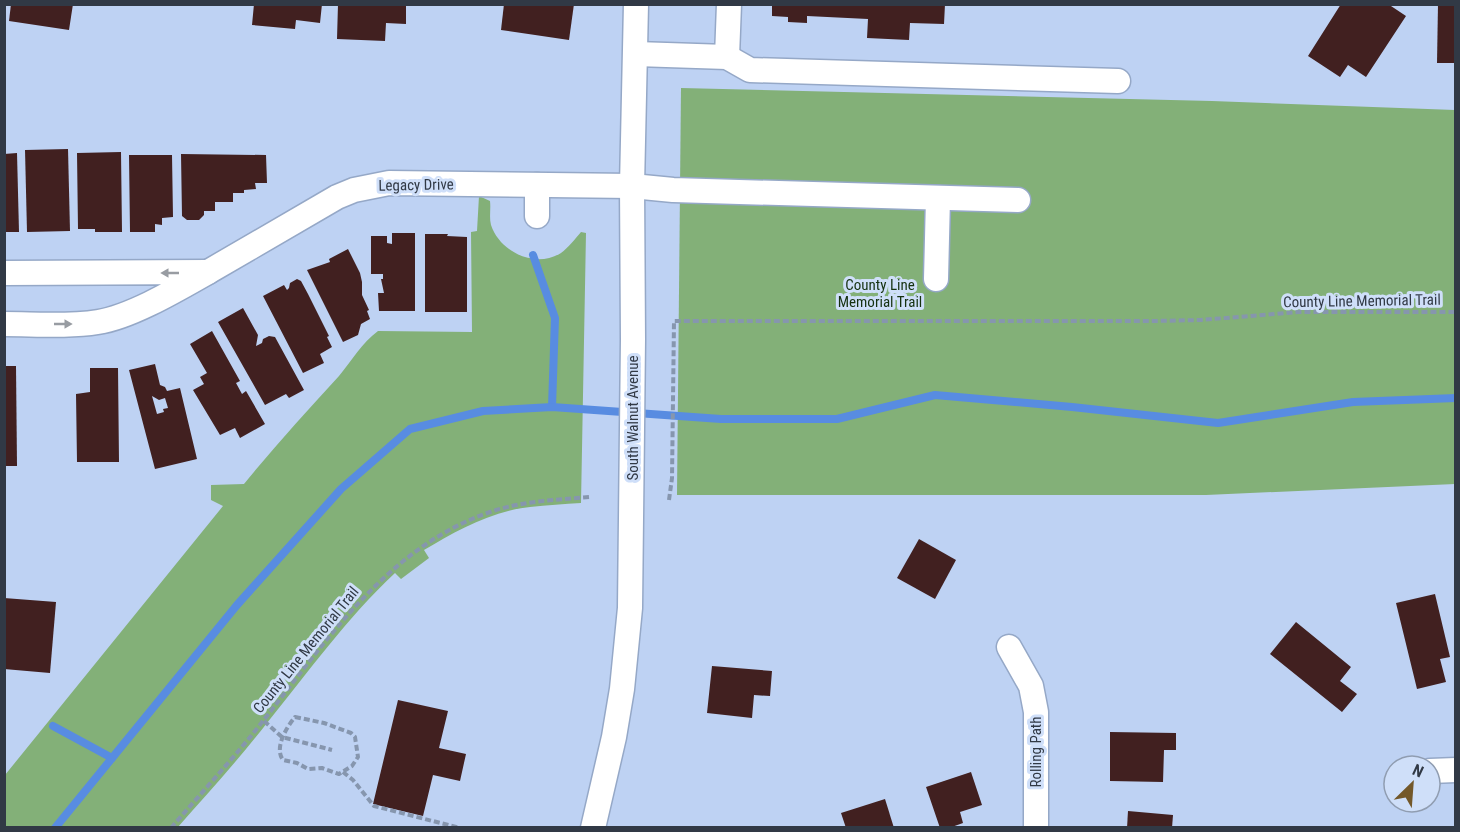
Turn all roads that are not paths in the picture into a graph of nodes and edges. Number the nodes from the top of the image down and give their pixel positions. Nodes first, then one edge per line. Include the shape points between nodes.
1 (636, 4) edge
2 (729, 4) edge
3 (636, 54) junction
4 (727, 57) junction
5 (1118, 81) dead end
6 (537, 185) junction
7 (632, 186) junction
8 (938, 198) junction
9 (1018, 200) dead end
10 (537, 216) dead end
11 (4, 273) edge
12 (208, 273) junction
13 (936, 279) dead end
14 (4, 324) edge
15 (1008, 647) dead end
16 (593, 828) edge
17 (1036, 828) edge

1 - 3 street, South Walnut Avenue
2 - 4 street
3 - 4 street
3 - 7 street, South Walnut Avenue
4 - 5 street via 750,70
6 - 7 street, Legacy Drive
6 - 10 street
6 - 12 street, Legacy Drive via 389,183 354,190
7 - 8 street, Legacy Drive
7 - 16 street, South Walnut Avenue via 630,608 622,689
8 - 9 street, Legacy Drive
8 - 13 street
12 -> 11 street
14 -> 12 street, Legacy Drive via 100,322
15 - 17 street, Rolling Path via 1031,686 1036,712

